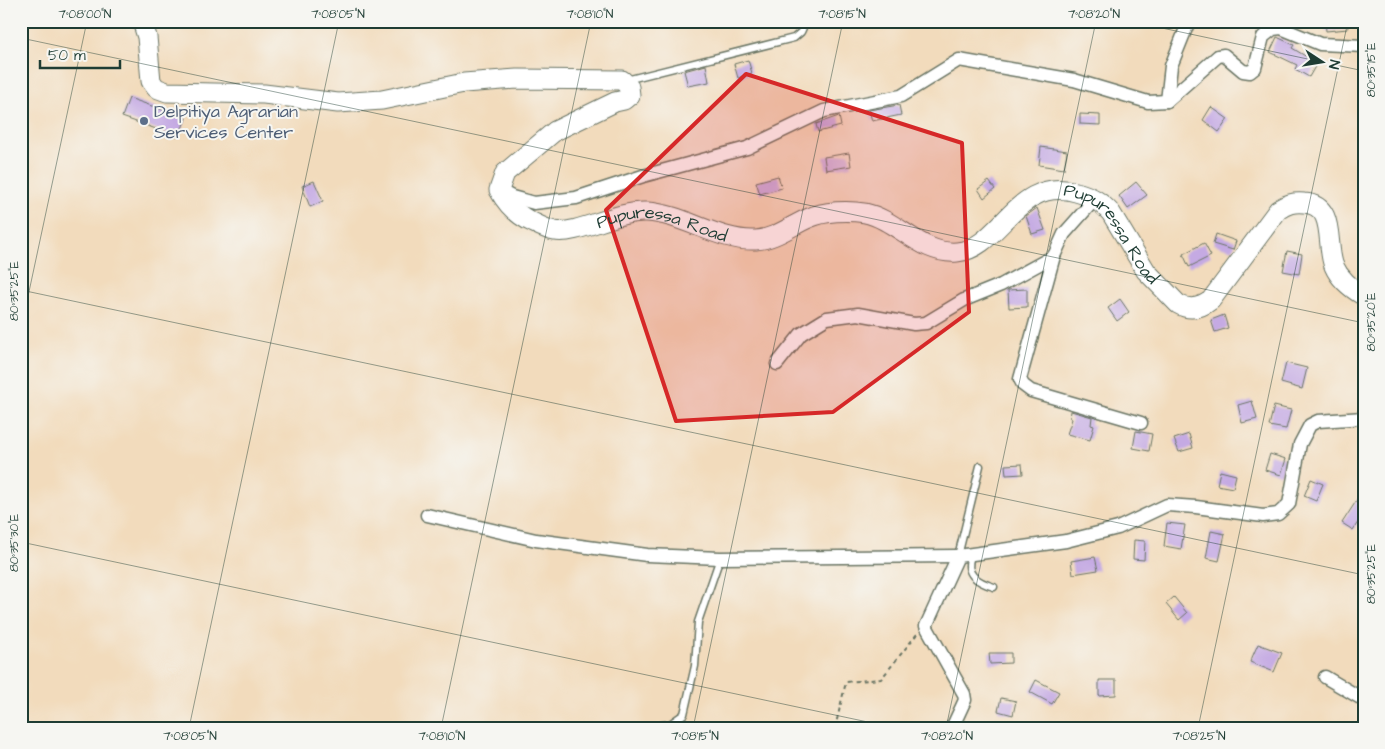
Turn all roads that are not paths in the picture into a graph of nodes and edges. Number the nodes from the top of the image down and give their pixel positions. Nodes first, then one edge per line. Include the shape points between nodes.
1 (142, 21) edge
2 (806, 21) edge
3 (1189, 21) edge
4 (1364, 46) edge
5 (622, 80) junction
6 (1167, 101) junction
7 (499, 190) junction
8 (1096, 198) junction
9 (1054, 256) junction
10 (1364, 296) edge
11 (777, 364) dead end
12 (1364, 418) edge
13 (1142, 423) dead end
14 (980, 466) dead end
15 (427, 515) dead end
16 (964, 556) junction
17 (720, 558) junction
18 (994, 587) dead end
19 (1325, 677) dead end
20 (1364, 700) edge
21 (643, 728) edge
22 (952, 728) edge

1 - 5 main road via 151,81 156,88 167,92 264,94 338,103 382,100 464,83 517,79
2 - 5 lane via 794,38
3 - 6 street via 1171,66
4 - 6 street via 1320,44 1281,28 1273,29 1263,37 1255,68 1250,72 1243,71 1224,55 1218,56
5 - 7 main road via 629,87 630,94 624,100 555,131 505,173
6 - 7 street via 1148,102 1074,80 958,60 901,96 824,111 747,148 576,198 534,203
7 - 8 main road, Pupuressa Road via 509,205 526,219 556,231 631,212 649,212 756,240 769,238 811,217 842,212 863,213 880,218 942,252 971,248 1016,208 1036,195 1069,190
8 - 9 street via 1064,234
8 - 10 main road, Pupuressa Road via 1111,213 1146,271 1184,308 1204,306 1211,300 1278,210 1293,202 1311,203 1319,208 1324,215 1334,267 1348,286
9 - 11 street via 1001,285 964,300 926,323 914,324 858,314 827,318 801,334
9 - 13 street via 1020,379 1023,385 1031,391
12 - 16 street via 1318,421 1310,425 1300,444 1289,504 1278,514 1263,516 1167,505 1118,528 1092,535
14 - 16 lane
15 - 17 street via 536,540 647,555
16 - 17 street
16 - 18 lane via 972,576
16 - 22 street via 926,626 964,694
17 - 21 lane via 698,622 695,666 684,714 670,724
19 - 20 street

